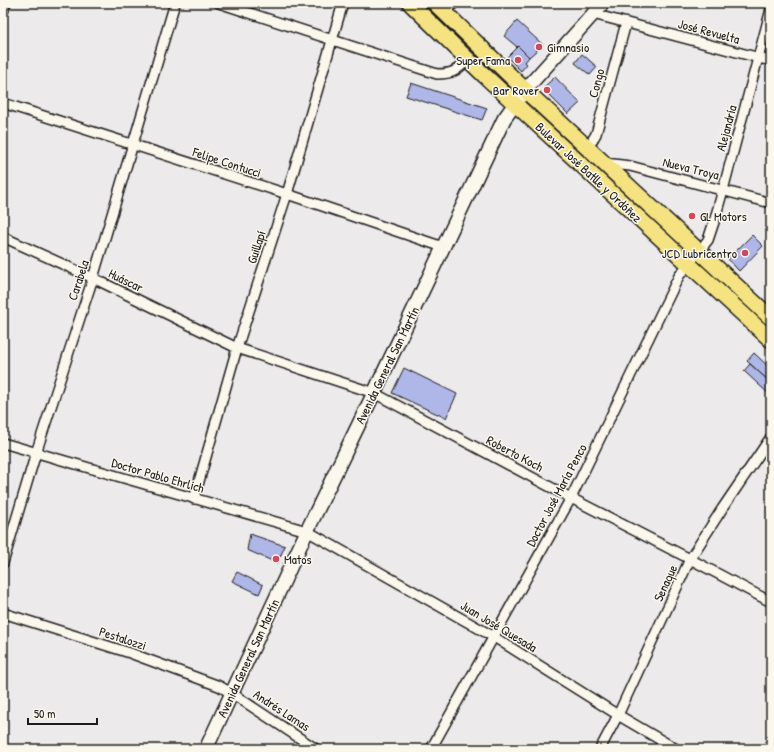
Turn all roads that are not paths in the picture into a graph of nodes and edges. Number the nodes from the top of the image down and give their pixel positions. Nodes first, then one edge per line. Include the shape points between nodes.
1 (6, 3) edge
2 (175, 3) edge
3 (219, 3) edge
4 (343, 3) edge
5 (410, 3) edge
6 (603, 3) edge
7 (444, 6) edge
8 (771, 9) edge
9 (3, 12) edge
10 (593, 14) junction
11 (626, 23) junction
12 (332, 39) junction
13 (759, 57) junction
14 (468, 60) junction
15 (771, 61) edge
16 (525, 90) junction
17 (3, 103) edge
18 (515, 104) junction
19 (133, 145) junction
20 (588, 148) junction
21 (604, 163) junction
22 (723, 190) junction
23 (287, 194) junction
24 (771, 203) edge
25 (3, 237) edge
26 (443, 247) junction
27 (699, 251) junction
28 (688, 264) junction
29 (93, 278) junction
30 (771, 318) edge
31 (771, 340) edge
32 (237, 348) junction
33 (374, 393) junction
34 (771, 437) edge
35 (3, 443) edge
36 (36, 453) junction
37 (571, 498) junction
38 (194, 499) junction
39 (307, 531) junction
40 (690, 559) junction
41 (3, 563) edge
42 (771, 602) edge
43 (3, 613) edge
44 (494, 637) junction
45 (232, 694) junction
46 (618, 715) junction
47 (206, 749) edge
48 (316, 749) edge
49 (431, 749) edge
50 (600, 749) edge
51 (676, 749) edge

1 - 9 street
2 - 19 street, Carabela
3 - 12 street
4 - 12 street, Guillapí
5 - 14 main road, Bulevar José Batlle y Ordóñez
6 - 10 main road, Avenida General San Martín
7 - 16 main road, Bulevar José Batlle y Ordóñez
8 - 13 street, Alejandría
10 - 11 street, José Revuelta
10 - 16 main road, Avenida General San Martín
11 - 13 street, José Revuelta
11 - 20 street, Congo via 596,134
12 - 14 street via 437,74 449,74
12 - 23 street, Guillapí
13 - 15 street, José Revuelta
13 - 22 street, Alejandría
14 - 18 main road, Bulevar José Batlle y Ordóñez
16 - 18 main road, Avenida General San Martín
16 - 20 main road, Bulevar José Batlle y Ordóñez
17 - 19 street, Felipe Contucci
18 - 26 main road, Avenida General San Martín via 504,119
18 - 28 main road, Bulevar José Batlle y Ordóñez
19 - 23 street, Felipe Contucci
19 - 29 street, Carabela
20 - 21 main road, Bulevar José Batlle y Ordóñez
21 - 22 street, Nueva Troya via 630,166
21 - 27 main road, Bulevar José Batlle y Ordóñez
22 - 24 street, Nueva Troya
22 - 27 street, Alejandría via 708,240
23 - 26 street, Felipe Contucci
23 - 32 street, Guillapí
25 - 29 street, Huáscar
26 - 33 main road, Avenida General San Martín
27 - 28 street, Doctor José María Penco
27 - 30 main road, Bulevar José Batlle y Ordóñez
28 - 31 main road, Bulevar José Batlle y Ordóñez
28 - 37 street, Doctor José María Penco via 679,276
29 - 32 street, Huáscar
29 - 36 street, Carabela
32 - 33 street, Roberto Koch
32 - 38 street, Guillapí
33 - 37 street, Roberto Koch
33 - 39 main road, Avenida General San Martín
34 - 40 street, Senaque
35 - 36 street, Doctor Pablo Ehrlich
36 - 38 street, Doctor Pablo Ehrlich
36 - 41 street, Carabela
37 - 40 street, Roberto Koch
37 - 44 street, Doctor José María Penco
38 - 39 street, Doctor Pablo Ehrlich
39 - 44 street, Juan José Quesada
39 - 45 main road, Avenida General San Martín
40 - 42 street, Roberto Koch
40 - 46 street, Senaque
43 - 45 street, Pestalozzi via 130,653
44 - 46 street, Juan José Quesada
44 - 49 street, Doctor José María Penco
45 - 47 main road, Avenida General San Martín
45 - 48 street, Andrés Lamas
46 - 50 street, Senaque
46 - 51 street, Juan José Quesada

